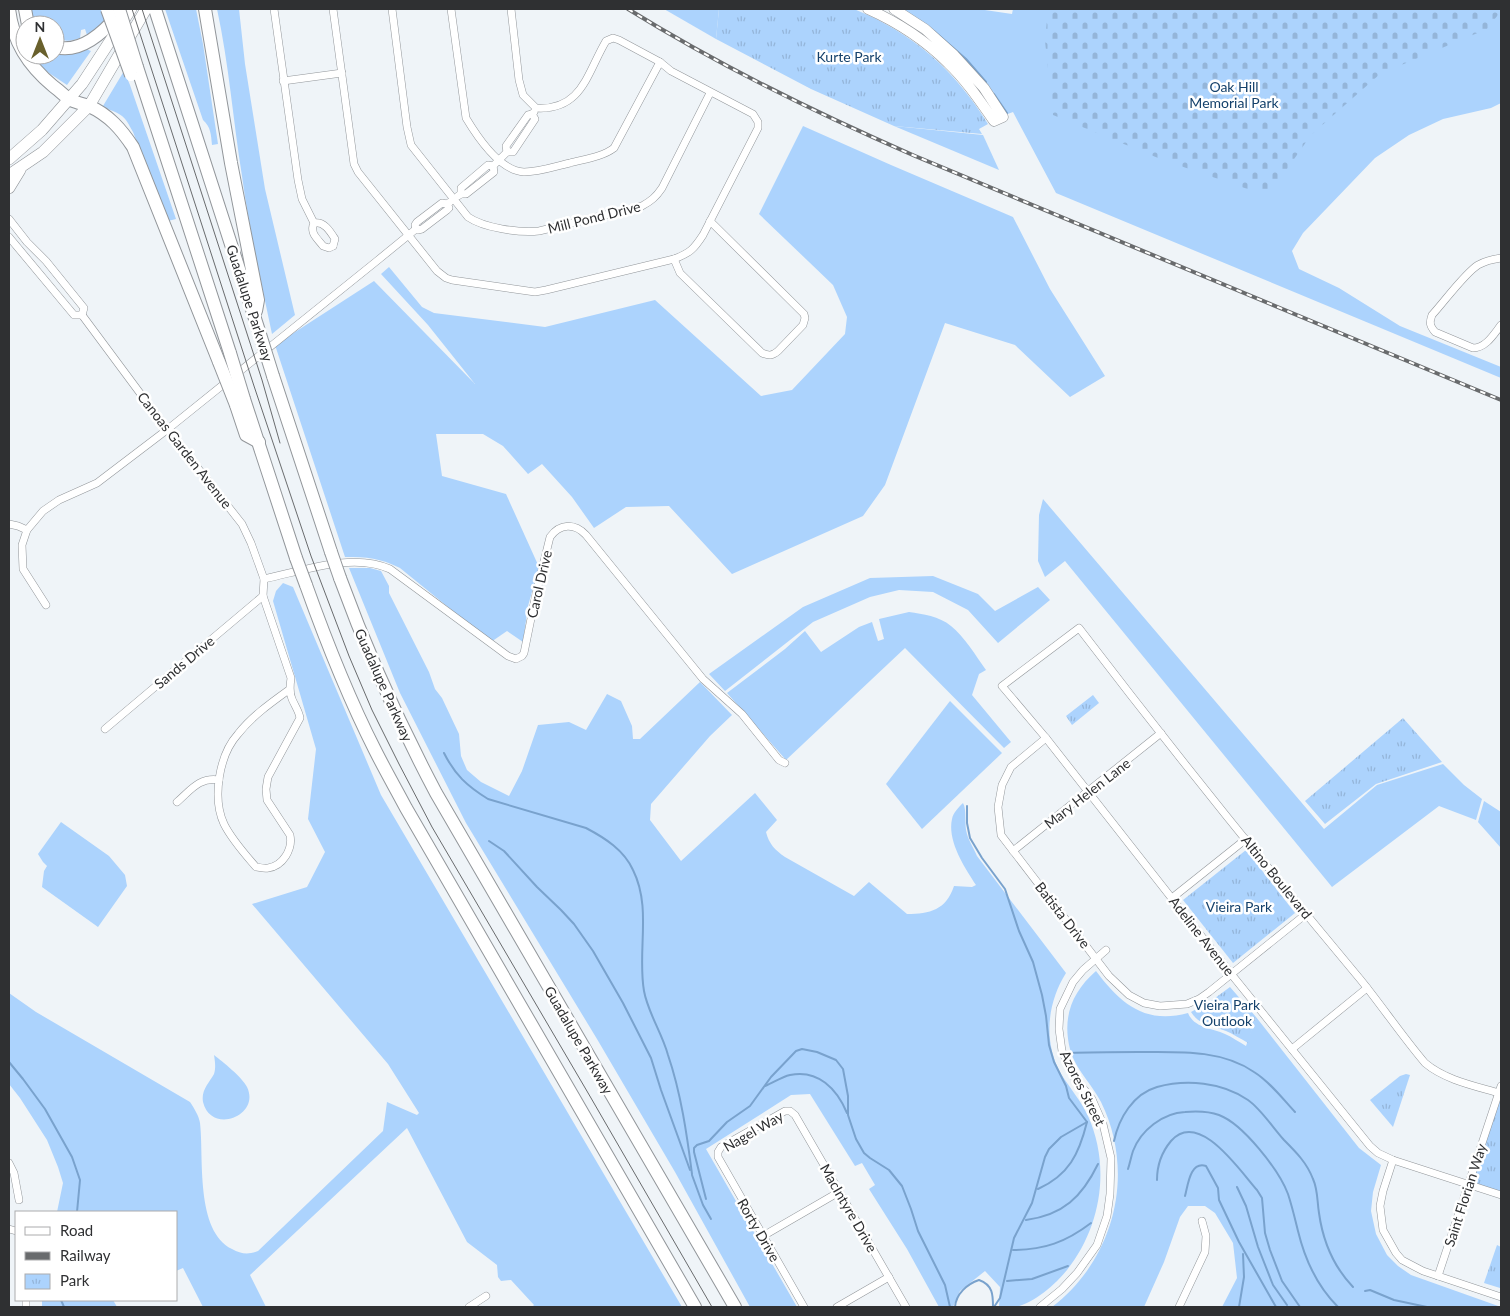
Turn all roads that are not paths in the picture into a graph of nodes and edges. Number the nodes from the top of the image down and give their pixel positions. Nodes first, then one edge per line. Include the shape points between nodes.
1 (9, 9) edge
2 (107, 9) edge
3 (121, 9) edge
4 (131, 9) edge
5 (146, 9) edge
6 (155, 9) edge
7 (205, 9) edge
8 (274, 9) edge
9 (333, 9) edge
10 (392, 9) edge
11 (451, 9) edge
12 (511, 9) edge
13 (868, 9) edge
14 (894, 9) edge
15 (65, 48) edge
16 (660, 62) junction
17 (134, 71) junction
18 (342, 73) junction
19 (283, 81) junction
20 (710, 93) junction
21 (70, 99) junction
22 (89, 106) junction
23 (534, 111) junction
24 (9, 159) edge
25 (499, 160) junction
26 (22, 166) junction
27 (9, 175) edge
28 (9, 188) edge
29 (454, 199) junction
30 (9, 219) edge
31 (710, 221) junction
32 (314, 223) junction
33 (407, 234) junction
34 (9, 237) edge
35 (1501, 258) edge
36 (674, 259) junction
37 (82, 315) junction
38 (255, 318) junction
39 (1501, 325) edge
40 (240, 402) junction
41 (168, 429) junction
42 (9, 524) edge
43 (27, 530) junction
44 (264, 579) junction
45 (263, 596) junction
46 (46, 605) dead end
47 (1002, 686) joint
48 (290, 689) junction
49 (105, 729) dead end
50 (1161, 733) junction
51 (1046, 738) junction
52 (784, 763) dead end
53 (219, 780) junction
54 (1088, 792) junction
55 (177, 802) dead end
56 (1246, 840) junction
57 (1012, 851) junction
58 (1172, 898) junction
59 (1306, 914) junction
60 (1106, 950) dead end
61 (1096, 958) junction
62 (1232, 975) junction
63 (1367, 988) junction
64 (1292, 1049) junction
65 (1500, 1090) edge
66 (790, 1111) joint
67 (718, 1152) joint
68 (1393, 1160) junction
69 (9, 1163) edge
70 (1469, 1184) junction
71 (839, 1192) junction
72 (1501, 1195) edge
73 (18, 1200) dead end
74 (1202, 1220) dead end
75 (763, 1236) junction
76 (1438, 1276) junction
77 (888, 1277) junction
78 (486, 1296) dead end
79 (1501, 1297) edge
80 (469, 1307) edge
81 (695, 1307) edge
82 (735, 1307) edge
83 (804, 1307) edge
84 (836, 1307) edge
85 (906, 1307) edge
86 (1040, 1307) edge
87 (1179, 1307) edge

1 - 21 highway via 13,32 24,55 41,76
2 - 17 highway, bridge
3 - 15 highway via 91,40
3 - 17 highway, bridge
4 - 21 main road via 93,70
5 - 22 main road
6 - 38 highway, Guadalupe Parkway
7 - 38 highway via 258,300
8 - 19 street
9 - 18 street
10 - 29 street, Mill Pond Drive via 412,145
11 - 25 street via 466,118
12 - 23 street via 523,94
13 - 14 street via 920,39 949,63 994,122 1003,117 984,88 954,55 925,29
16 - 20 street
16 - 23 street via 619,40 608,39 579,92 562,104
16 - 25 street via 618,144 609,152 523,172 512,170
17 - 40 highway, bridge via 186,215 230,353
18 - 19 street
18 - 33 street via 354,164
19 - 32 street via 298,180 302,198
20 - 29 street, Mill Pond Drive via 658,194 642,206 530,232 481,224 468,217
20 - 31 street via 753,114 758,125
21 - 22 highway
21 - 24 main road
22 - 26 main road via 43,152
22 - 40 highway, bridge via 107,116 127,138 219,362
23 - 25 street via 535,119 525,135 512,152 507,152
25 - 29 street via 493,166 494,172 466,194
26 - 27 main road
26 - 28 main road
29 - 33 street via 448,204 442,203
30 - 37 street, Canoas Garden Avenue via 84,308
31 - 36 street via 695,248
31 - 36 street via 804,314 803,324 778,351 773,355 762,353 680,273
32 - 32 street via 320,222 334,236 335,249 324,246 312,232
33 - 36 street via 446,278 535,292
33 - 41 street
34 - 37 street, Canoas Garden Avenue via 74,315
35 - 39 street via 1470,271 1432,315 1430,326 1435,332 1479,348
37 - 41 street, Canoas Garden Avenue
38 - 82 highway, Guadalupe Parkway, bridge via 330,552 368,651 407,737 436,793
40 - 81 highway, bridge via 259,442 323,631 375,751
41 - 43 street via 97,482 43,511
41 - 44 street, Canoas Garden Avenue via 242,524
42 - 43 street
43 - 46 street via 22,545 23,569
44 - 45 street, Canoas Garden Avenue
44 - 52 street, Carol Drive via 349,562 379,564 516,659 524,653 550,537 562,527 576,527 586,535 703,679 742,714
45 - 48 street via 291,678
45 - 49 street, Sands Drive
47 - 50 street, Altino Boulevard via 1079,628
47 - 51 street, Adeline Avenue
48 - 53 street via 236,735 224,758
48 - 53 street via 300,718 268,777 266,789 267,800 291,841 287,856 277,864 268,868 256,867 234,842 223,823
50 - 54 street, Mary Helen Lane
50 - 56 street, Altino Boulevard
51 - 54 street, Adeline Avenue
51 - 57 street, Batista Drive via 1011,767 1002,785 998,821 1001,835
53 - 55 street via 199,782
54 - 57 street, Mary Helen Lane
54 - 58 street, Adeline Avenue
56 - 58 street
56 - 59 street, Altino Boulevard
57 - 61 street, Batista Drive
58 - 62 street, Adeline Avenue
59 - 62 street, Batista Drive
59 - 63 street, Altino Boulevard
60 - 61 street, Azores Street
61 - 62 street, Batista Drive via 1129,995 1144,1003 1160,1006 1187,1004 1199,999
61 - 86 street, Azores Street via 1073,982 1060,1009 1059,1029 1062,1051 1074,1077 1092,1099 1103,1124 1111,1158 1107,1216 1097,1245 1077,1273
62 - 64 street, Adeline Avenue
63 - 64 street
63 - 65 street, Altino Boulevard via 1432,1069
64 - 68 street, Adeline Avenue via 1363,1139 1378,1153
65 - 70 street, Saint Florian Way
66 - 67 street, Nagel Way via 770,1119 721,1147
66 - 71 street, MacIntyre Drive via 796,1115
67 - 75 street, Rorty Drive via 718,1160
68 - 70 street, Adeline Avenue
68 - 76 street via 1381,1199 1383,1230 1402,1260
69 - 73 street
70 - 72 street, Adeline Avenue
70 - 76 street, Saint Florian Way
71 - 75 street
71 - 77 street, MacIntyre Drive
74 - 87 street via 1205,1252
75 - 83 street, Rorty Drive
76 - 79 street
77 - 84 street
77 - 85 street, MacIntyre Drive
78 - 80 street

